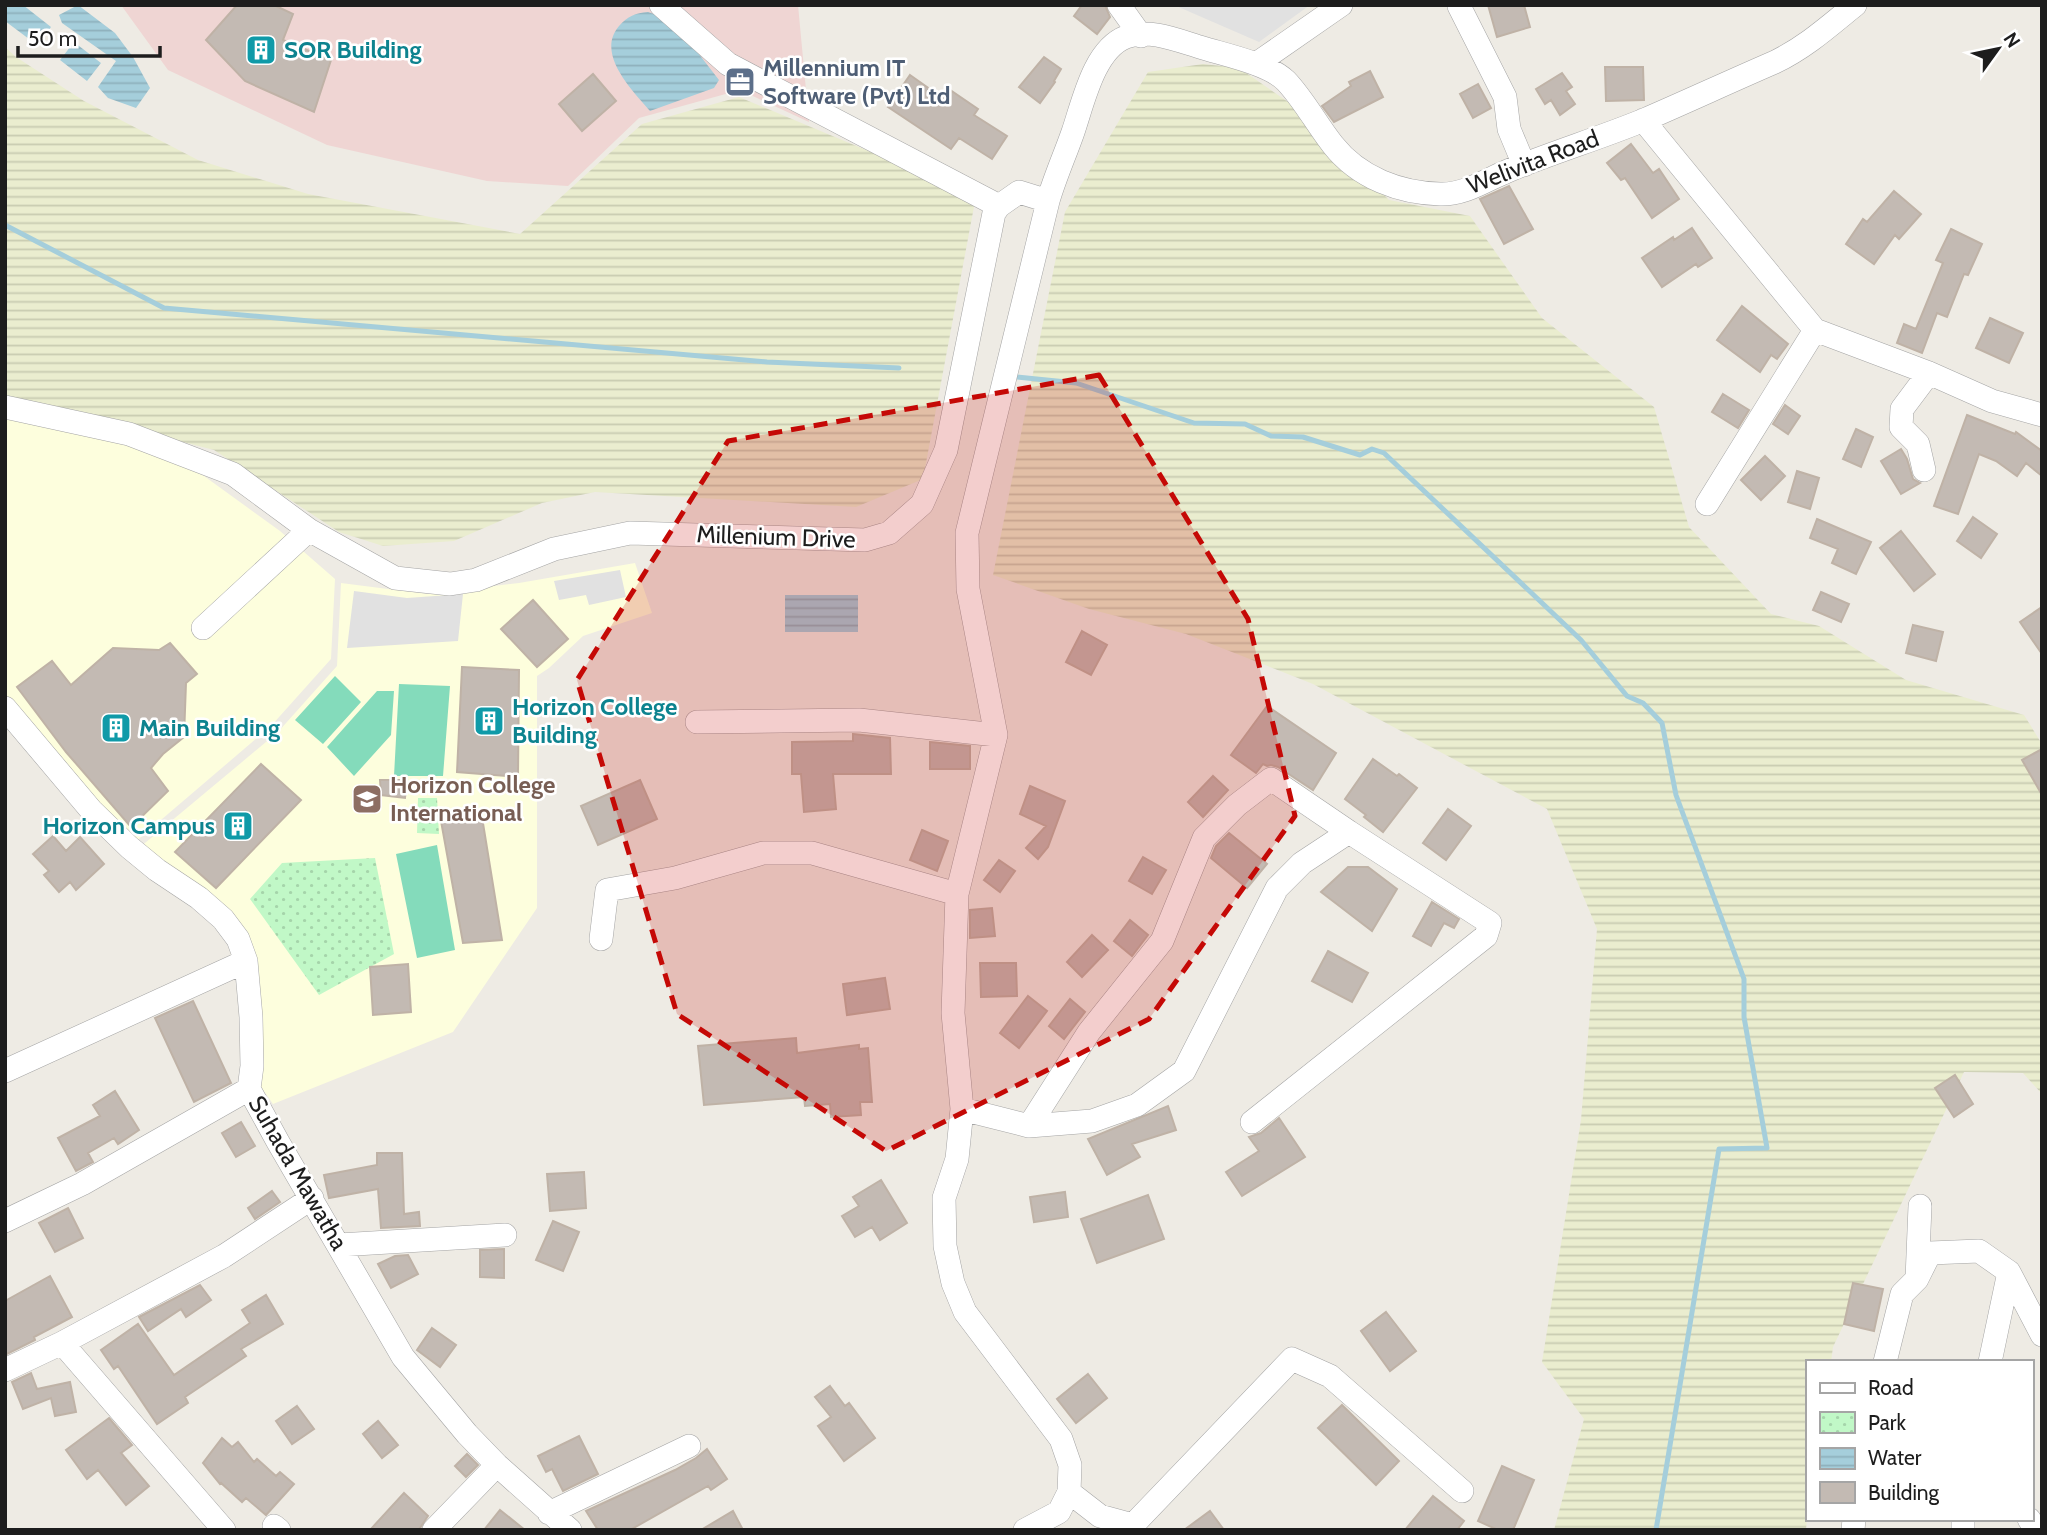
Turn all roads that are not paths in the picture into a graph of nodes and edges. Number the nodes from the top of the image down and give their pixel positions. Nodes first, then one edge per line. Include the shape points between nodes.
1 (661, 5) edge
2 (1119, 5) edge
3 (1341, 5) edge
4 (1855, 5) edge
5 (1459, 6) edge
6 (1141, 36) junction
7 (1256, 64) junction
8 (1643, 120) junction
9 (1524, 165) junction
10 (1048, 201) junction
11 (999, 206) junction
12 (1815, 330) junction
13 (1929, 373) junction
14 (5, 407) edge
15 (2042, 415) edge
16 (1924, 471) dead end
17 (1707, 504) dead end
18 (309, 530) junction
19 (203, 628) dead end
20 (5, 708) edge
21 (697, 722) dead end
22 (996, 735) junction
23 (1349, 832) junction
24 (957, 894) junction
25 (601, 939) dead end
26 (246, 961) junction
27 (5, 1071) edge
28 (249, 1089) junction
29 (962, 1109) junction
30 (1252, 1122) dead end
31 (1029, 1126) junction
32 (312, 1198) junction
33 (1920, 1206) dead end
34 (5, 1221) edge
35 (505, 1235) dead end
36 (339, 1245) junction
37 (2009, 1272) junction
38 (1917, 1279) junction
39 (2042, 1335) edge
40 (62, 1343) junction
41 (1886, 1360) edge
42 (1990, 1360) edge
43 (5, 1370) edge
44 (689, 1446) dead end
45 (497, 1465) junction
46 (1462, 1491) dead end
47 (1069, 1492) junction
48 (549, 1513) junction
49 (224, 1530) edge
50 (434, 1530) edge
51 (570, 1530) edge
52 (1025, 1530) edge

1 - 11 street via 728,64
2 - 6 street
3 - 7 street
4 - 8 street, Welivita Road via 1797,52
5 - 9 street via 1505,97 1509,129
6 - 7 street, Welivita Road via 1158,35
6 - 10 street, Welivita Road via 1120,40 1097,66
7 - 9 street, Welivita Road via 1284,80 1334,147 1352,166 1376,180 1403,190 1444,194 1472,188
8 - 9 street, Welivita Road
8 - 12 street
10 - 11 street via 1019,192
10 - 22 street, Welivita Road via 967,533 968,589
11 - 18 street, Millenium Drive via 946,450 922,504 889,533 865,540 631,533 554,549 476,580 450,584 396,578
12 - 13 street
12 - 17 street
13 - 15 street via 1992,401
13 - 16 street via 1902,409 1901,427 1918,444
14 - 18 street, Millenium Drive via 128,434 233,474
18 - 19 street
20 - 26 street, Suhada Mawatha via 91,810 129,847 223,919 238,939
21 - 22 street via 859,720
22 - 24 street
23 - 30 street via 1490,923 1486,936
23 - 31 street via 1302,863 1276,888 1184,1071 1137,1105 1092,1121
23 - 31 street via 1271,779 1237,805 1204,838 1162,941 1089,1032
24 - 25 street via 812,853 763,853 675,878 607,890
24 - 29 street via 953,1013
26 - 27 street
26 - 28 street, Suhada Mawatha via 252,1066
28 - 32 street, Suhada Mawatha
28 - 34 street via 82,1184
29 - 31 street
29 - 47 street via 957,1159 944,1198 945,1246 953,1283 965,1312 1061,1440 1070,1465
32 - 36 street, Suhada Mawatha
32 - 40 street via 224,1256
33 - 38 street
35 - 36 street
36 - 45 street, Suhada Mawatha via 403,1357
37 - 38 street via 1979,1251 1930,1253
37 - 39 street
37 - 42 street
38 - 41 street via 1902,1294
40 - 43 street
40 - 49 street
44 - 48 street
45 - 48 street, Suhada Mawatha
45 - 50 street
46 - 47 street via 1330,1376 1292,1359 1133,1525 1100,1516
47 - 52 street via 1059,1512
48 - 51 street, Suhada Mawatha

